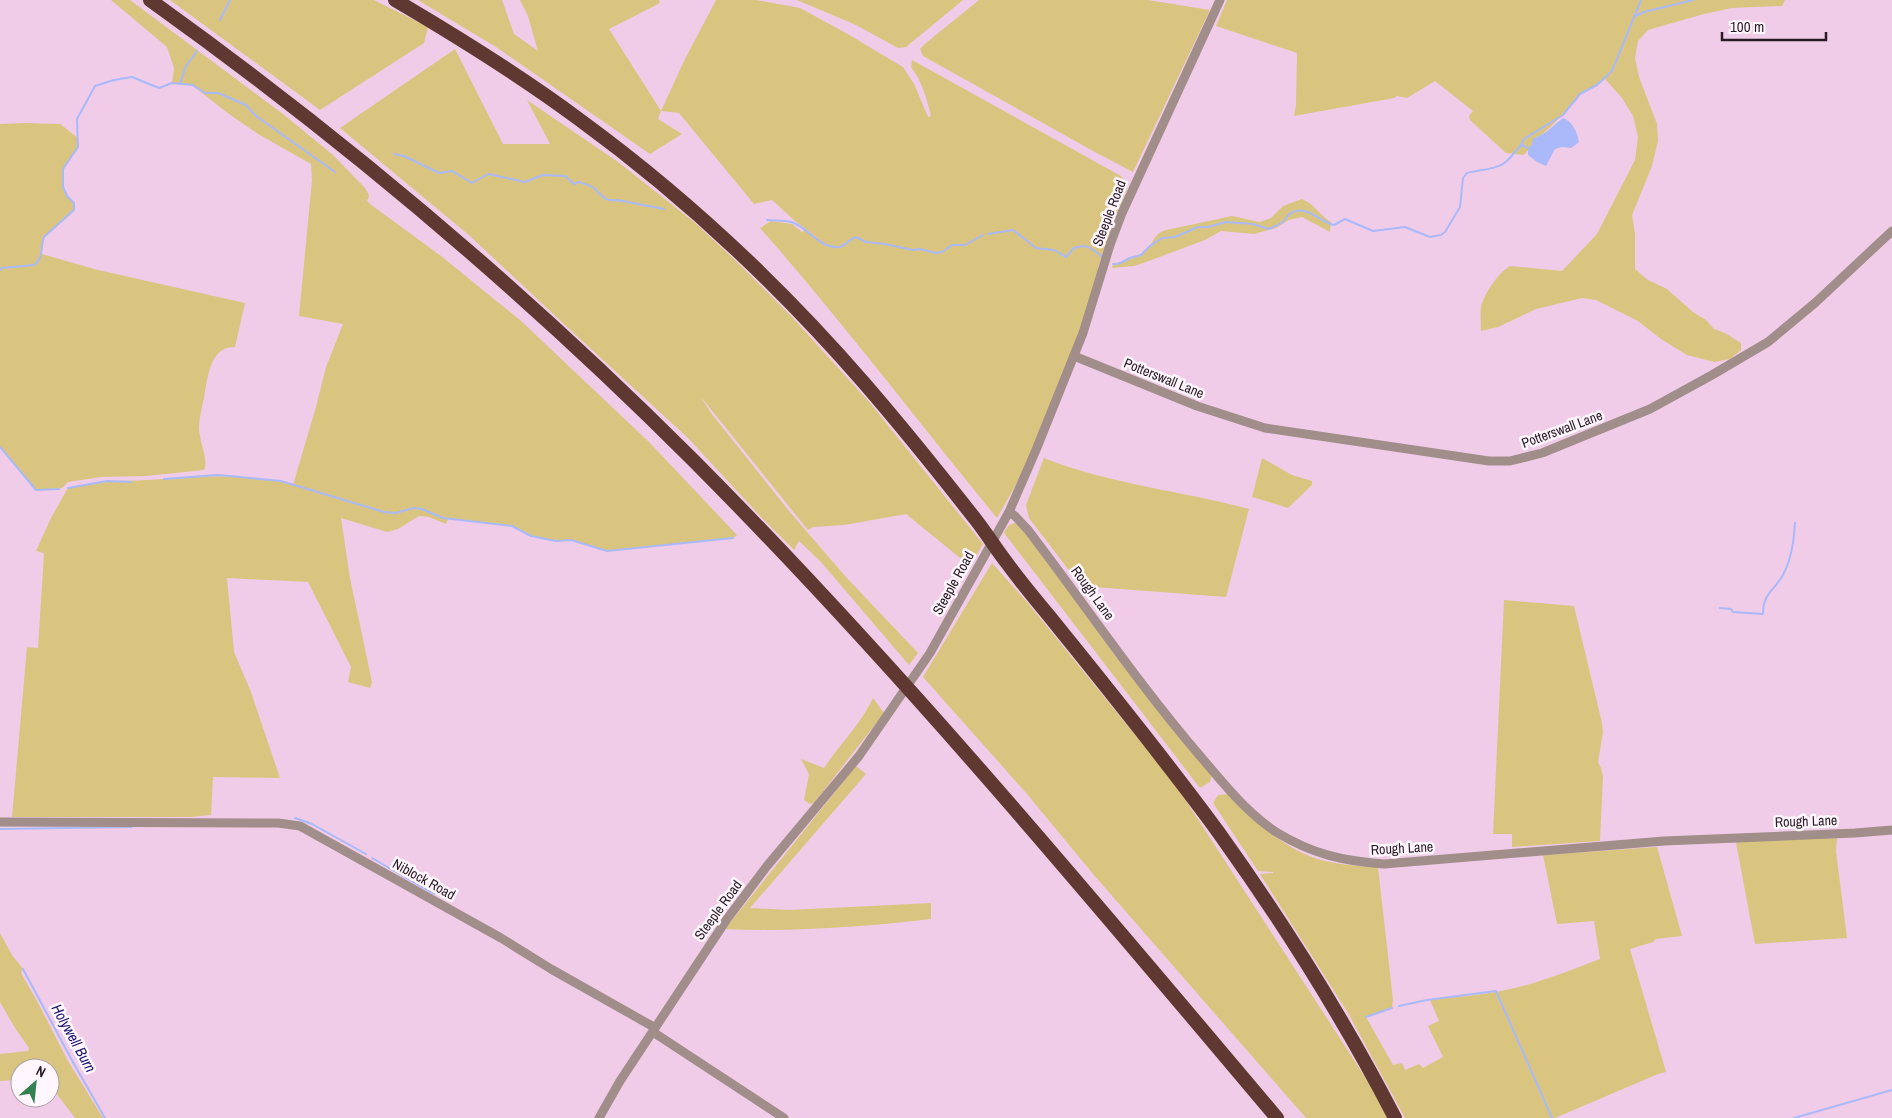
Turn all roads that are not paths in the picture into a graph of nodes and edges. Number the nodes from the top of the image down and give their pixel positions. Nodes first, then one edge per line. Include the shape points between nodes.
1 (150, 0) edge
2 (395, 0) edge
3 (1220, 0) edge
4 (1892, 231) edge
5 (1074, 356) junction
6 (1008, 512) junction
7 (0, 822) edge
8 (1892, 830) edge
9 (653, 1030) junction
10 (598, 1118) edge
11 (784, 1118) edge
12 (1277, 1118) edge
13 (1395, 1118) edge

1 - 12 highway via 339,143 455,240 692,459 925,707
2 - 13 highway via 509,70 582,121 660,183 781,294 852,369 978,522 1006,563 1164,760 1244,869 1340,1018
3 - 5 street, Steeple Road via 1122,213
4 - 5 street, Potterswall Lane via 1768,342 1650,408 1520,459 1489,461 1265,428 1198,406
5 - 6 street, Steeple Road
6 - 8 street, Rough Lane via 1028,530 1174,726 1231,792 1275,830 1324,855 1384,864 1664,841
6 - 9 street, Steeple Road via 920,668 859,756 727,919
7 - 9 street, Niblock Road via 278,823 300,826 500,938 652,1026
9 - 10 street, Steeple Road
9 - 11 street, Niblock Road

